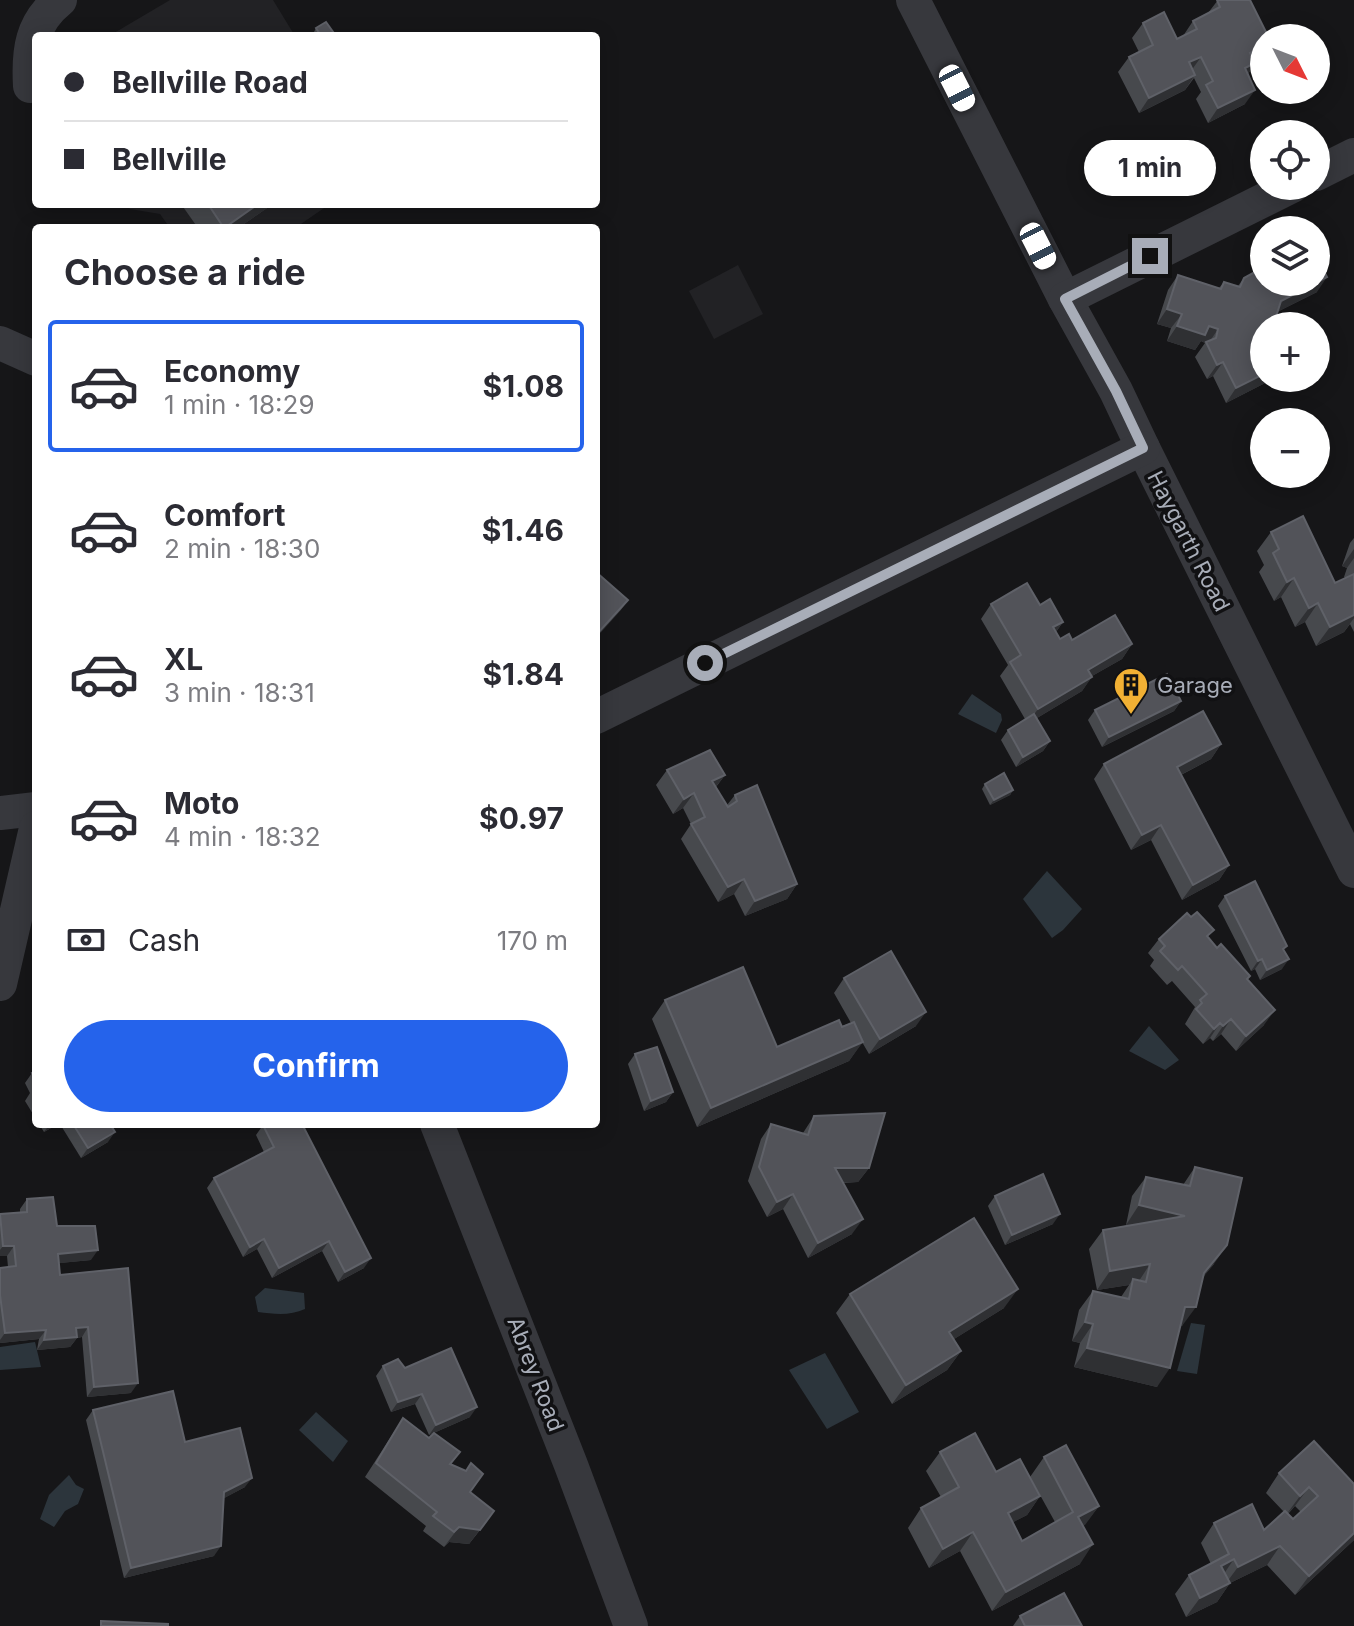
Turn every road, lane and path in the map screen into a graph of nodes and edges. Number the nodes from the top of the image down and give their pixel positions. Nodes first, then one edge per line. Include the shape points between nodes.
1 (60, 0) edge
2 (913, 0) edge
3 (35, 32) edge
4 (32, 40) edge
5 (30, 86) dead end
6 (1354, 155) edge
7 (1330, 167) edge
8 (1264, 200) edge
9 (1065, 299) junction
10 (0, 343) edge
11 (32, 357) edge
12 (1143, 448) junction
13 (600, 715) edge
14 (32, 809) edge
15 (0, 813) edge
16 (32, 845) edge
17 (1354, 871) edge
18 (0, 984) edge
19 (439, 1128) edge
20 (631, 1626) edge

1 - 3 street
2 - 9 street, Haygarth Road
4 - 5 street
6 - 7 street
8 - 9 street
9 - 12 street, Haygarth Road
10 - 11 street
12 - 13 street
12 - 17 street, Haygarth Road
14 - 15 street
16 - 18 street
19 - 20 street, Abrey Road

